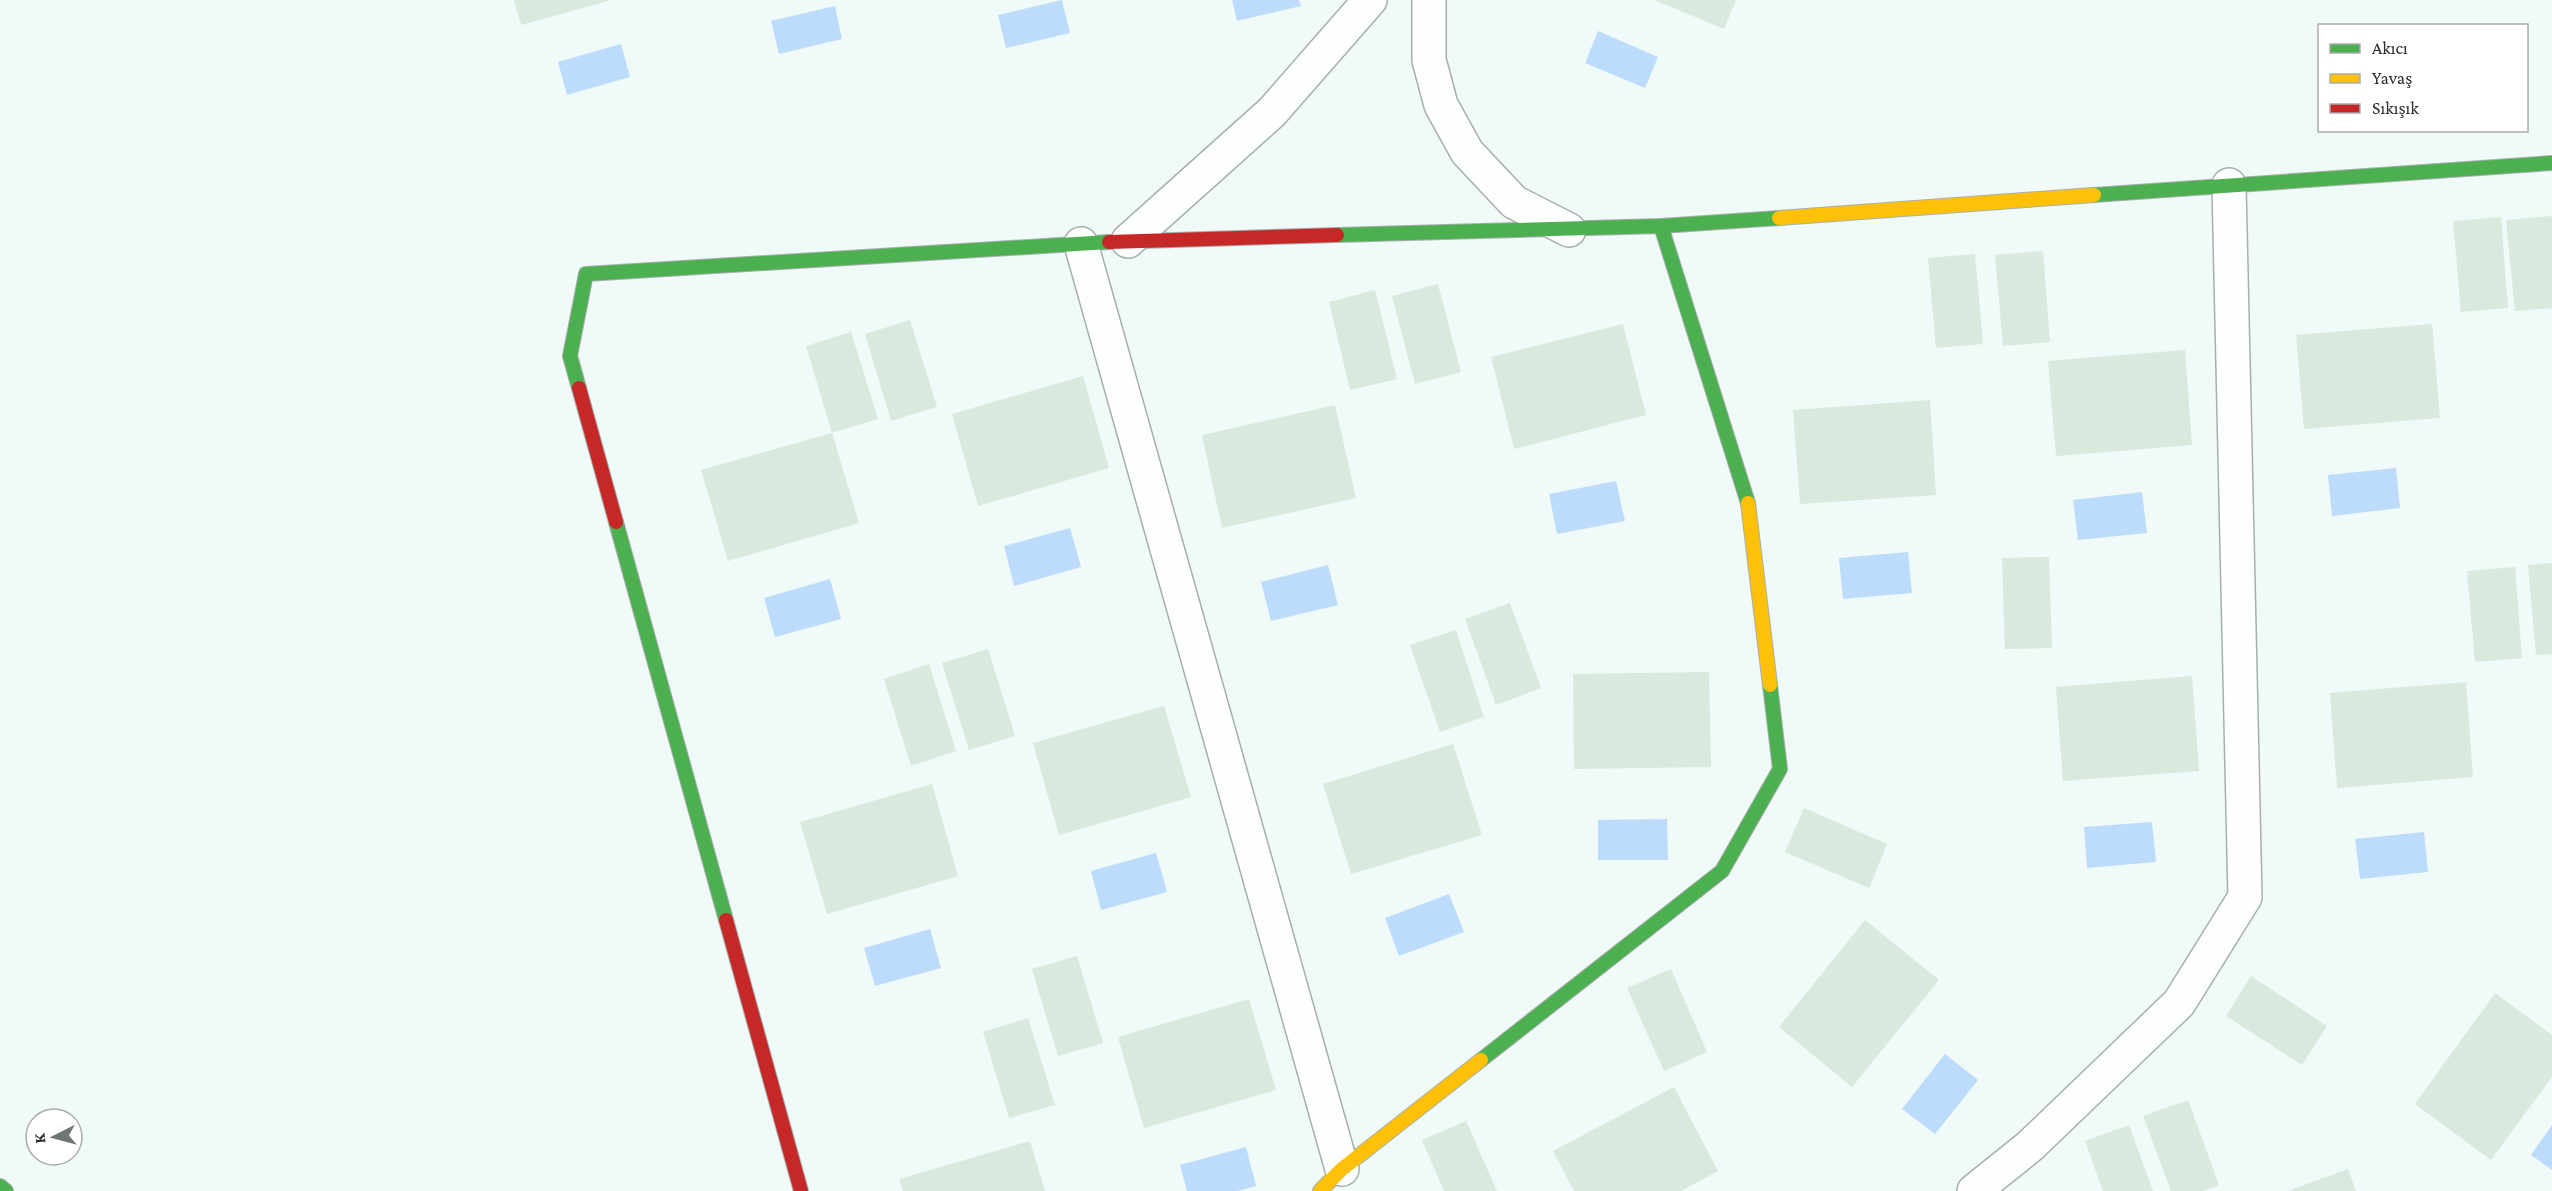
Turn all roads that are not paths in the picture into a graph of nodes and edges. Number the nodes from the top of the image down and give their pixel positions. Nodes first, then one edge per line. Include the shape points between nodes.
1 (1370, 0) edge
2 (1430, 0) edge
3 (2552, 163) edge
4 (2229, 185) junction
5 (1660, 225) junction
6 (1569, 230) junction
7 (1128, 242) junction
8 (1081, 244) junction
9 (1331, 1180) edge
10 (0, 1186) edge
11 (6, 1191) edge
12 (801, 1191) edge
13 (1974, 1191) edge

1 - 7 street via 1272,112
2 - 6 street via 1429,60 1442,105 1467,152 1514,202
3 - 4 street
4 - 5 street
4 - 13 street via 2245,897 2179,1003 2030,1146
5 - 6 street
5 - 9 street via 1749,508 1780,769 1722,872
6 - 7 street
7 - 8 street
8 - 9 street
8 - 12 street via 586,274 570,356
10 - 11 street

